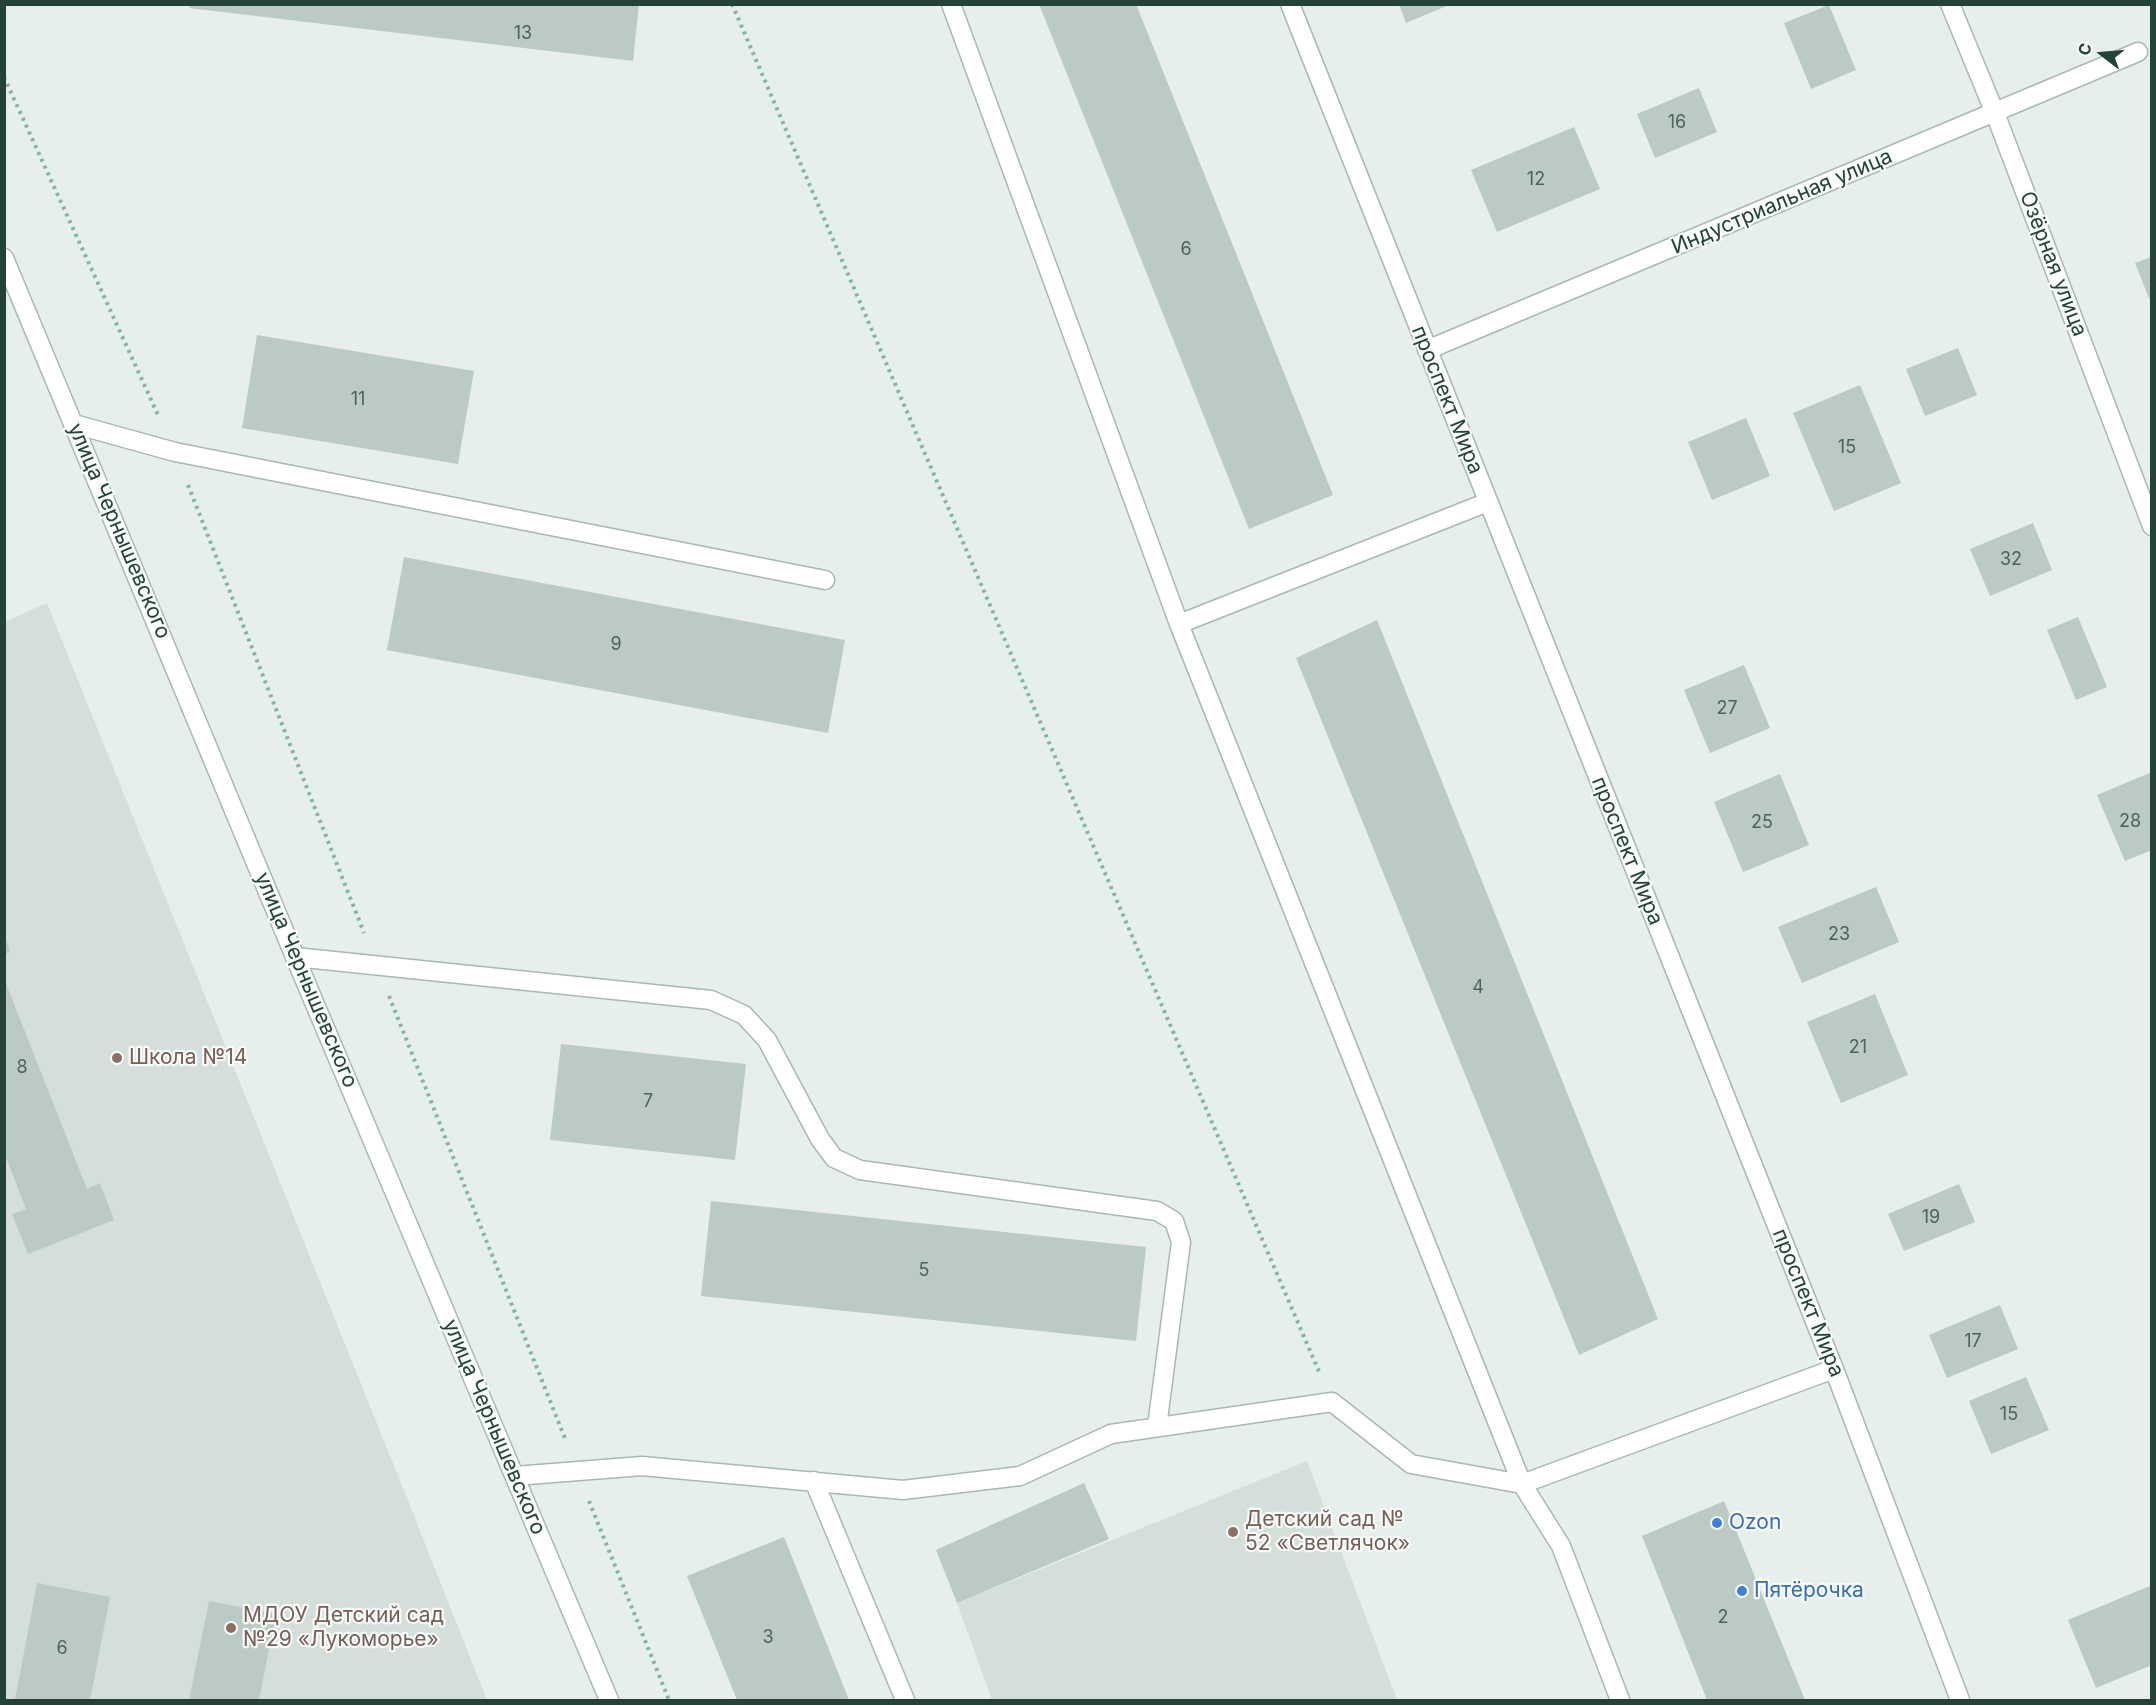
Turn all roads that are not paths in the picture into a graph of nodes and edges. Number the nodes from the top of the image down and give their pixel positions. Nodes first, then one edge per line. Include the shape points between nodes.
1 (951, 4) edge
2 (1290, 4) edge
3 (1950, 4) edge
4 (2138, 52) dead end
5 (1995, 113) junction
6 (4, 258) edge
7 (1427, 350) junction
8 (74, 424) junction
9 (1488, 502) junction
10 (2151, 526) edge
11 (825, 580) dead end
12 (1179, 624) junction
13 (296, 957) junction
14 (1834, 1370) junction
15 (1157, 1427) junction
16 (515, 1476) junction
17 (814, 1481) junction
18 (1522, 1484) junction
19 (607, 1700) edge
20 (904, 1701) edge
21 (1620, 1701) edge
22 (1960, 1701) edge

1 - 12 street
2 - 7 street, проспект Мира
3 - 5 street, Озёрная улица
4 - 5 street, Индустриальная улица
5 - 7 street, Индустриальная улица
5 - 10 street, Озёрная улица
6 - 8 street, улица Чернышевского
7 - 9 street, проспект Мира
8 - 11 street via 175,452
8 - 13 street, улица Чернышевского
9 - 12 street
9 - 14 street, проспект Мира
12 - 18 street
13 - 15 street via 711,1000 744,1015 767,1040 834,1158 860,1170 1157,1211 1174,1221 1181,1242
13 - 16 street, улица Чернышевского
14 - 18 street
14 - 22 street, проспект Мира
15 - 17 street via 1111,1434 1020,1476 903,1490
15 - 18 street via 1332,1402 1411,1464
16 - 17 street via 642,1466
16 - 19 street, улица Чернышевского
17 - 20 street
18 - 21 street via 1561,1546

